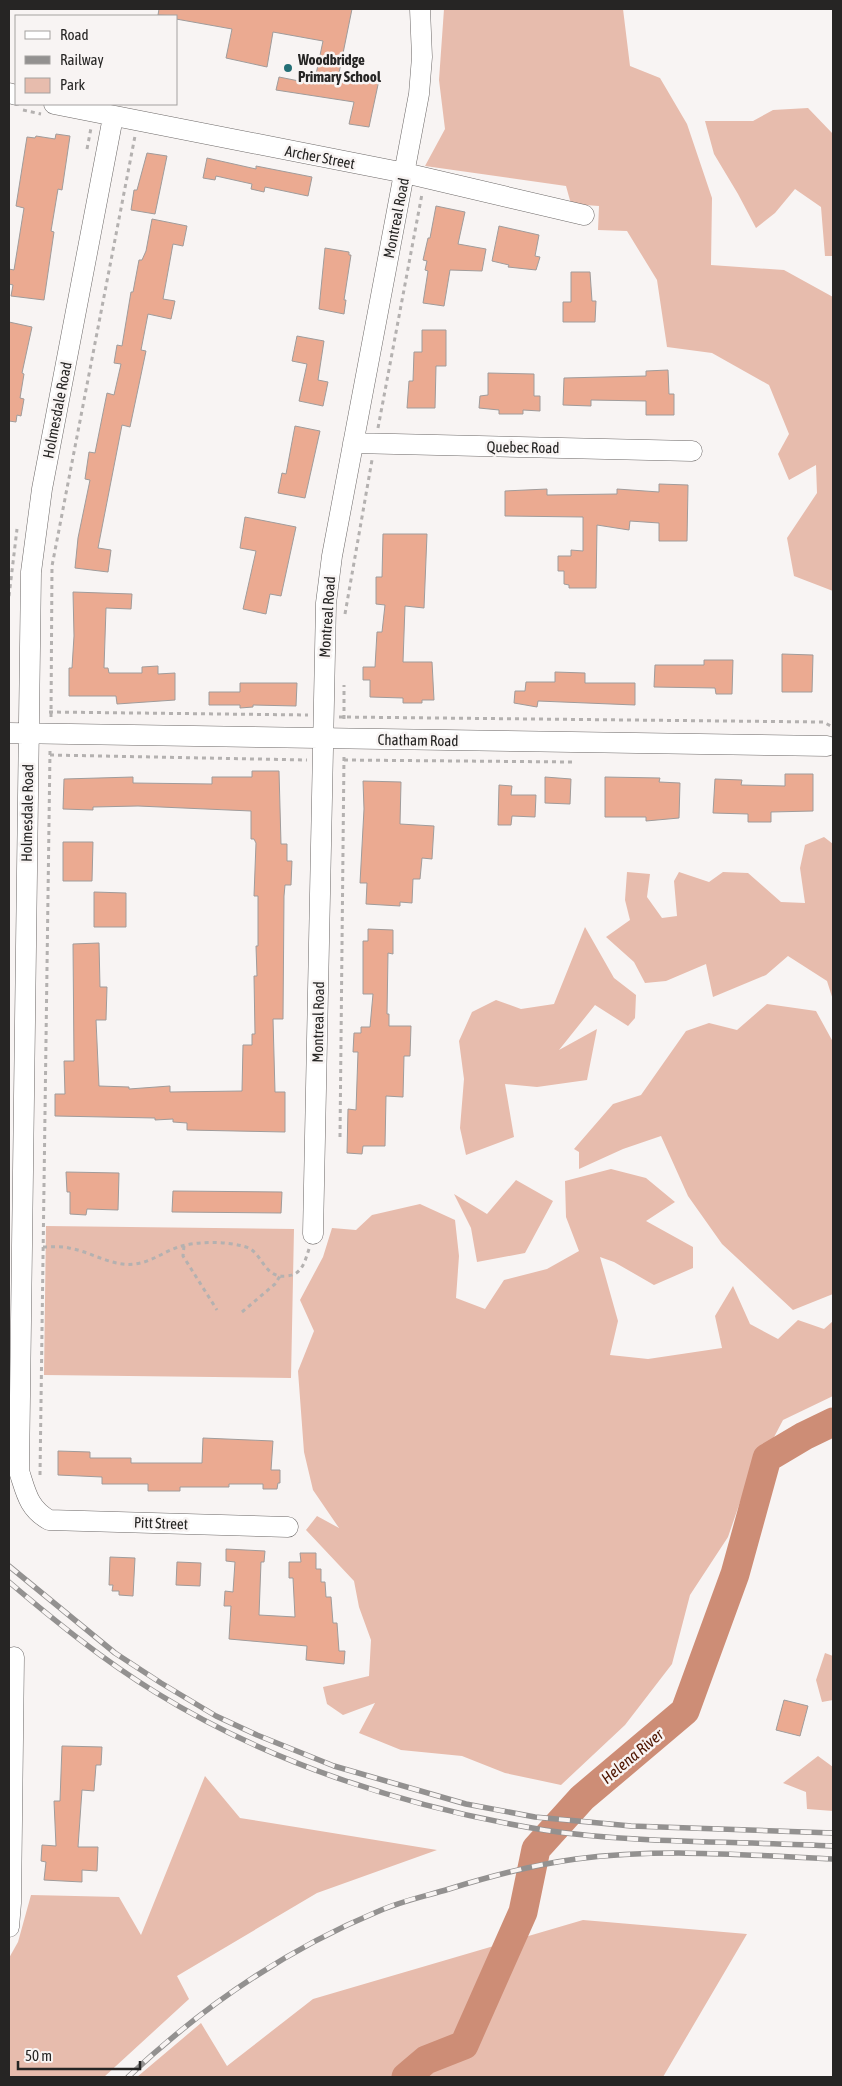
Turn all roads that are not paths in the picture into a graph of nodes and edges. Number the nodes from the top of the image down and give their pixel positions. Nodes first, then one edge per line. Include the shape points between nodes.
1 (420, 9) edge
2 (59, 105) edge
3 (113, 117) junction
4 (405, 173) junction
5 (584, 214) dead end
6 (353, 443) junction
7 (692, 451) dead end
8 (19, 733) edge
9 (322, 739) junction
10 (826, 746) dead end
11 (314, 1234) road end
12 (36, 1513) joint
13 (288, 1527) dead end
14 (14, 1656) dead end
15 (9, 1927) edge

1 - 4 street, Montreal Road via 422,57 419,94
2 - 3 street, Archer Street
3 - 4 street, Archer Street
3 - 8 street, Holmesdale Road via 34,535 29,711
4 - 5 street, Archer Street
4 - 6 street, Montreal Road
6 - 7 street, Quebec Road
6 - 9 street, Montreal Road via 326,603
8 - 9 street, Chatham Road
8 - 12 street, Holmesdale Road via 19,1470
9 - 10 street, Chatham Road
9 - 11 street, Montreal Road
12 - 13 street, Pitt Street via 48,1520
14 - 15 street

